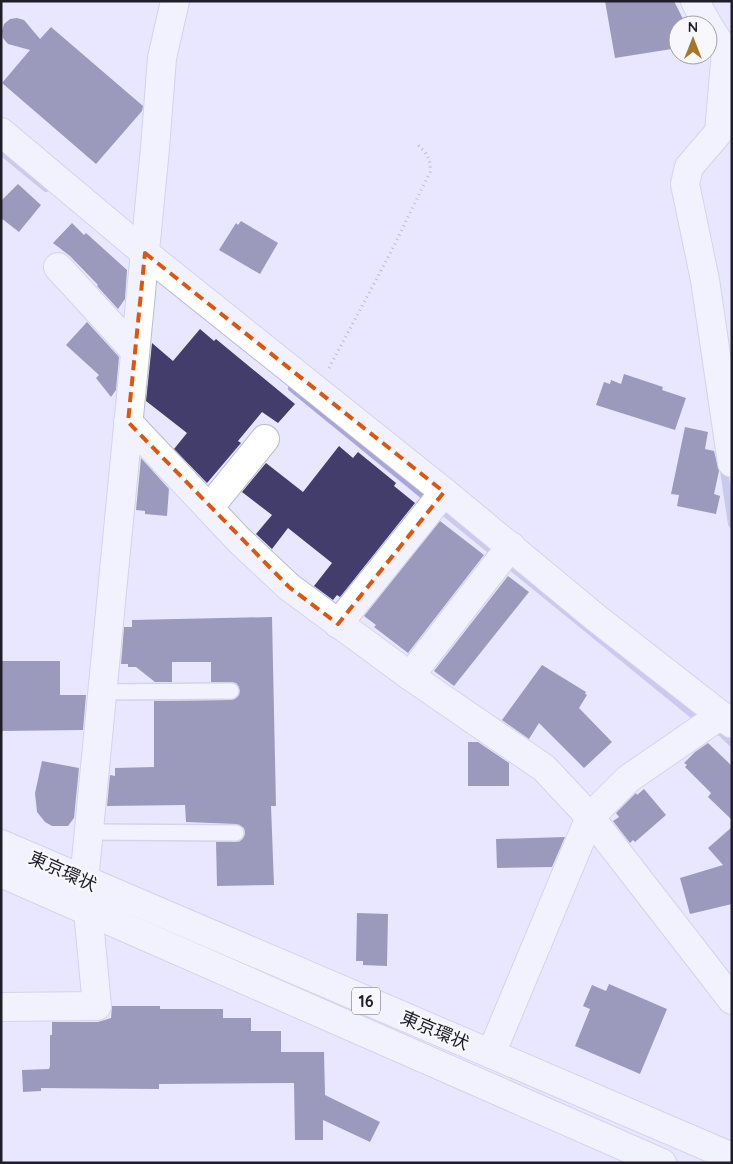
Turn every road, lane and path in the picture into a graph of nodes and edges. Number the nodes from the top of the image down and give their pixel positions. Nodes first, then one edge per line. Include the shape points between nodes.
1 (175, 1) edge
2 (695, 1) edge
3 (729, 54) edge
4 (1, 132) edge
5 (418, 145) dead end
6 (145, 253) junction
7 (58, 267) dead end
8 (135, 351) junction
9 (317, 390) junction
10 (128, 422) junction
11 (265, 439) dead end
12 (732, 463) edge
13 (437, 501) junction
14 (209, 508) junction
15 (504, 555) junction
16 (338, 624) junction
17 (410, 676) junction
18 (231, 691) dead end
19 (102, 692) junction
20 (726, 720) edge
21 (590, 817) junction
22 (89, 832) junction
23 (236, 833) dead end
24 (1, 844) edge
25 (1, 873) edge
26 (84, 881) junction
27 (88, 911) junction
28 (732, 1000) edge
29 (1, 1007) edge
30 (491, 1054) junction
31 (732, 1157) edge
32 (662, 1163) edge

1 - 6 main road via 162,58
2 - 3 main road
3 - 12 main road via 719,132 688,167 685,184 705,280
4 - 6 main road
5 - 9 path via 428,154 430,172
6 - 8 main road
6 - 9 main road
7 - 8 main road
8 - 10 main road
9 - 13 main road
10 - 14 main road
10 - 19 main road
11 - 14 main road
13 - 15 main road
13 - 16 main road
14 - 16 main road via 289,586
15 - 17 main road
15 - 20 main road via 596,617
16 - 17 main road
17 - 21 main road via 544,768
18 - 19 lane
19 - 22 main road
20 - 21 main road via 628,779
21 - 28 main road
21 - 30 main road
22 - 23 lane
22 - 26 main road
24 - 26 main road, 東京環状 / 16
25 - 27 main road, 東京環状 / 16
26 - 30 main road, 東京環状 / 16
27 - 29 main road via 97,1006
27 - 32 main road, 東京環状 / 16
30 - 31 main road, 東京環状 / 16

